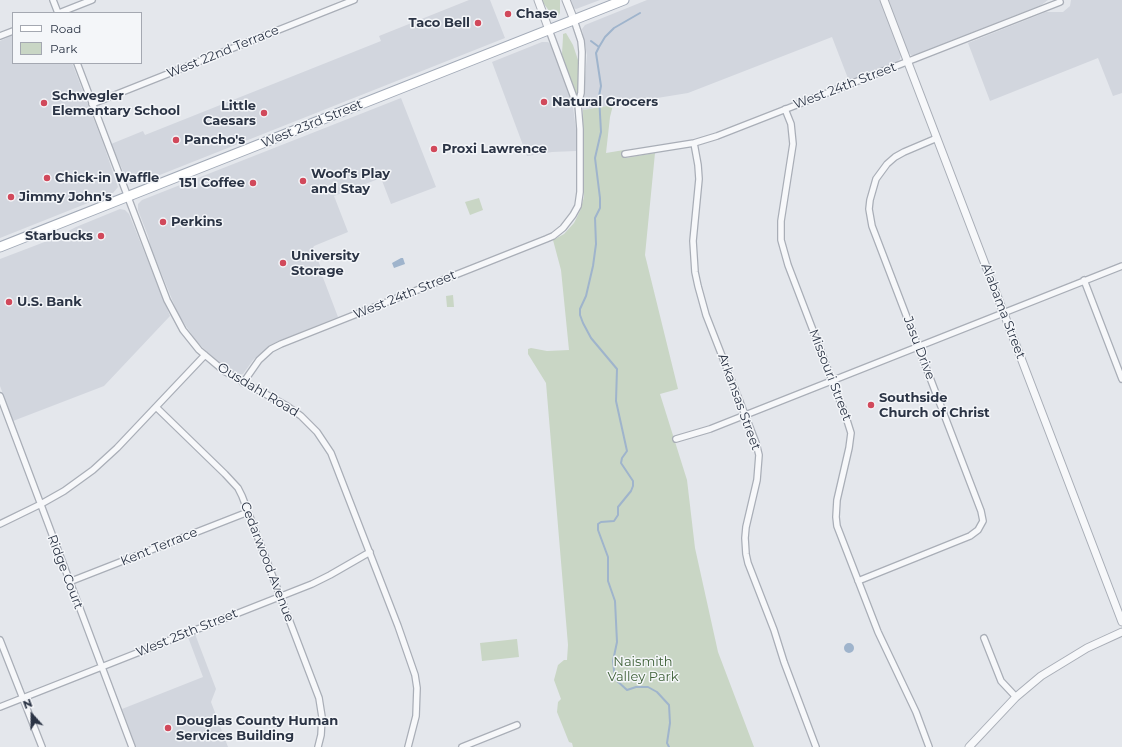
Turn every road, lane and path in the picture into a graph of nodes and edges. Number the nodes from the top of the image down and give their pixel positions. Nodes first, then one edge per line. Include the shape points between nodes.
1 (53, 0) edge
2 (92, 0) edge
3 (354, 0) edge
4 (538, 0) edge
5 (566, 0) edge
6 (624, 0) edge
7 (884, 0) edge
8 (1060, 2) dead end
9 (58, 12) edge
10 (61, 12) edge
11 (574, 20) junction
12 (549, 30) junction
13 (12, 31) edge
14 (0, 36) edge
15 (908, 62) junction
16 (77, 64) edge
17 (92, 104) junction
18 (578, 104) junction
19 (785, 109) junction
20 (937, 138) junction
21 (694, 143) junction
22 (625, 154) dead end
23 (128, 197) junction
24 (0, 247) edge
25 (1122, 266) edge
26 (1084, 280) junction
27 (1004, 312) junction
28 (918, 346) junction
29 (204, 355) junction
30 (1122, 359) edge
31 (1115, 361) junction
32 (1122, 379) edge
33 (832, 380) junction
34 (243, 383) junction
35 (0, 396) edge
36 (156, 407) junction
37 (745, 415) junction
38 (676, 439) dead end
39 (41, 504) junction
40 (248, 512) junction
41 (0, 524) edge
42 (370, 552) junction
43 (858, 581) junction
44 (69, 582) junction
45 (280, 596) junction
46 (1122, 622) edge
47 (1122, 632) edge
48 (984, 638) dead end
49 (0, 640) edge
50 (102, 667) junction
51 (1016, 697) junction
52 (23, 698) junction
53 (0, 707) edge
54 (517, 725) dead end
55 (42, 747) edge
56 (132, 747) edge
57 (318, 747) edge
58 (409, 747) edge
59 (462, 747) edge
60 (816, 747) edge
61 (929, 747) edge
62 (969, 747) edge

1 - 9 street
2 - 10 street
3 - 17 street, West 22nd Terrace
4 - 12 street
5 - 11 street
6 - 11 main road, West 23rd Street
7 - 15 street, Alabama Street
8 - 15 street, West 24th Street
11 - 12 main road, West 23rd Street
11 - 18 street via 582,52 581,93
12 - 18 street
12 - 23 main road, West 23rd Street
13 - 14 street
15 - 19 street, West 24th Street
15 - 20 street, Alabama Street
16 - 17 street, Ousdahl Road
17 - 23 street, Ousdahl Road
18 - 34 street, West 24th Street via 578,206 574,215 559,232 281,344 259,360
19 - 21 street, West 24th Street
19 - 33 street, Missouri Street via 791,124 792,144 781,221 781,240
20 - 27 street, Alabama Street
20 - 28 street, Jasu Drive via 904,152 887,164 876,180 869,208 872,226
21 - 22 street, West 24th Street
21 - 37 street, Arkansas Street via 699,179 694,226 695,272 700,298
23 - 24 main road, West 23rd Street
23 - 29 street, Ousdahl Road via 170,306 189,338
25 - 26 street
26 - 27 street
26 - 31 street
27 - 28 street
27 - 46 street, Alabama Street
28 - 33 street
28 - 43 street, Jasu Drive via 983,521 978,530 970,536
29 - 34 street, Ousdahl Road
29 - 36 street
30 - 31 street
31 - 32 street
33 - 37 street
33 - 43 street, Missouri Street via 850,433 836,517 840,535
34 - 42 street, Ousdahl Road via 295,411 320,436 336,463
35 - 39 street, Ridge Court
36 - 39 street via 92,470
36 - 40 street, Cedarwood Avenue via 233,482
37 - 38 street
37 - 60 street, Arkansas Street via 759,455 757,480 746,527 746,554
39 - 41 street
39 - 44 street, Ridge Court
40 - 44 street, Kent Terrace
40 - 45 street, Cedarwood Avenue
42 - 45 street, West 25th Street via 330,575
42 - 58 street, Ousdahl Road via 415,675 416,716
43 - 61 street, Missouri Street
44 - 50 street, Ridge Court
45 - 50 street, West 25th Street
45 - 57 street, Cedarwood Avenue via 319,698 322,717
47 - 51 street via 1060,664
48 - 51 street via 997,674
49 - 52 street
50 - 52 street, West 25th Street
50 - 56 street, Ridge Court
51 - 62 street
52 - 53 street, West 25th Street
52 - 55 street
54 - 59 street

